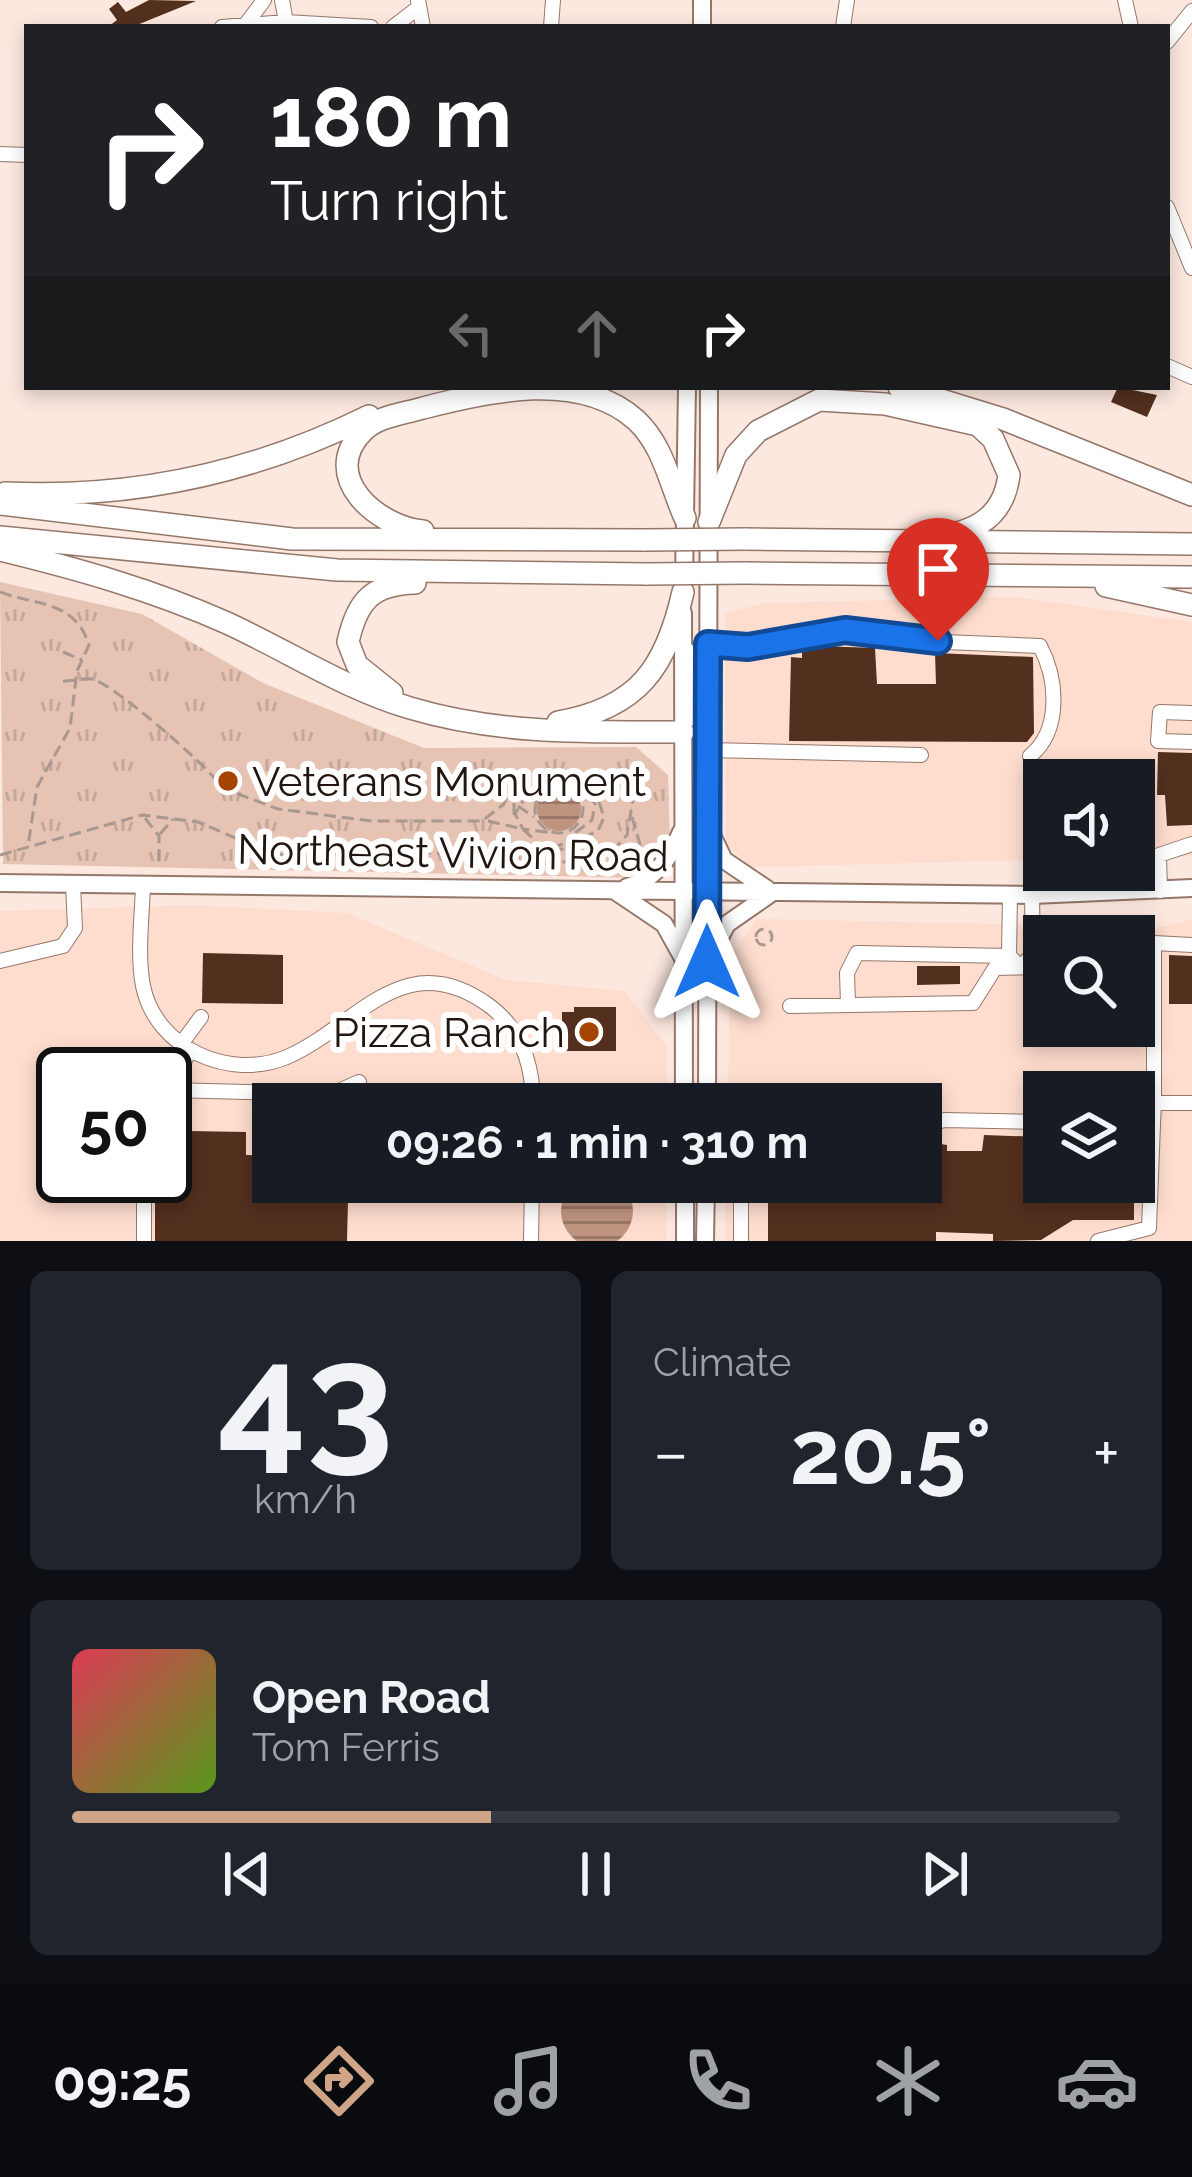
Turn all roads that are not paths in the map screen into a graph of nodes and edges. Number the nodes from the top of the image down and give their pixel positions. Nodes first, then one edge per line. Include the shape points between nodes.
1 (264, 0) edge
2 (282, 0) edge
3 (418, 3) edge
4 (1192, 11) edge
5 (286, 22) junction
6 (246, 24) joint
7 (320, 24) edge
8 (395, 24) edge
9 (1170, 38) edge
10 (1170, 214) edge
11 (1192, 268) edge
12 (456, 390) edge
13 (687, 390) edge
14 (709, 390) edge
15 (909, 390) edge
16 (0, 493) edge
17 (1192, 495) edge
18 (0, 504) edge
19 (685, 518) junction
20 (709, 522) junction
21 (0, 537) edge
22 (916, 542) junction
23 (512, 543) junction
24 (1192, 544) edge
25 (0, 550) edge
26 (481, 571) junction
27 (1064, 577) junction
28 (1192, 577) edge
29 (683, 592) junction
30 (1192, 604) edge
31 (682, 639) junction
32 (708, 644) junction
33 (1192, 713) edge
34 (683, 732) junction
35 (1192, 742) edge
36 (708, 750) junction
37 (921, 754) dead end
38 (1030, 756) dead end
39 (684, 824) junction
40 (707, 824) junction
41 (1192, 844) edge
42 (0, 883) edge
43 (73, 884) junction
44 (143, 885) junction
45 (1192, 888) edge
46 (614, 891) junction
47 (707, 891) junction
48 (1160, 891) junction
49 (685, 892) junction
50 (773, 892) junction
51 (1010, 895) junction
52 (1032, 895) junction
53 (1155, 943) edge
54 (1192, 945) edge
55 (0, 961) edge
56 (1015, 961) junction
57 (685, 962) junction
58 (707, 962) junction
59 (1023, 963) edge
60 (848, 1004) junction
61 (790, 1006) dead end
62 (201, 1017) dead end
63 (185, 1047) joint
64 (192, 1049) edge
65 (359, 1082) dead end
66 (530, 1083) edge
67 (684, 1083) edge
68 (706, 1083) edge
69 (192, 1095) edge
70 (1155, 1103) edge
71 (1192, 1103) edge
72 (942, 1121) edge
73 (1023, 1122) edge
74 (144, 1203) edge
75 (532, 1203) edge
76 (685, 1203) edge
77 (706, 1203) edge
78 (741, 1203) edge
79 (1150, 1203) edge
80 (144, 1241) edge
81 (531, 1241) edge
82 (685, 1241) edge
83 (706, 1241) edge
84 (741, 1241) edge
85 (1099, 1241) edge

1 - 6 street
2 - 5 street
3 - 8 street
4 - 9 street
5 - 6 street
5 - 7 street
10 - 11 street
12 - 16 highway via 158,488
13 - 19 main road
14 - 20 main road
15 - 17 highway
18 - 23 highway via 292,539
19 - 23 highway via 648,434 616,407 581,393 504,391 434,405 377,421 354,443 354,490 383,522
19 - 29 main road
20 - 22 highway via 736,455 758,431 819,400 885,404 978,425 1009,476 998,511 984,524
20 - 32 main road
21 - 26 highway via 337,569
22 - 23 highway, bridge
22 - 24 highway
25 - 34 highway via 172,600 413,710 530,731
26 - 27 highway, bridge
26 - 29 highway via 370,593 348,642 358,665 397,696 512,719 581,718 616,706 643,683 672,642
27 - 28 highway
27 - 30 highway
29 - 31 main road
31 - 34 main road
31 - 47 main road via 694,670 694,847
32 - 36 main road
32 - 38 street via 748,647 845,630 1040,646 1050,665 1052,724 1048,742
33 - 35 street via 1156,718 1158,741
34 - 39 main road
36 - 37 street
36 - 40 main road
39 - 46 main road via 644,883
39 - 49 main road
40 - 47 main road
40 - 50 main road via 724,860
41 - 48 street via 1159,855
42 - 43 main road, Northeast Vivion Road
43 - 44 main road, Northeast Vivion Road
43 - 55 street via 76,920 62,946
44 - 46 main road, Northeast Vivion Road
44 - 63 street via 144,992
45 - 48 main road, Northeast Vivion Road
46 - 49 main road, Northeast Vivion Road
46 - 57 main road via 664,924
47 - 49 main road, Northeast Vivion Road
47 - 50 main road, Northeast Vivion Road
47 - 58 main road
48 - 52 main road, Northeast Vivion Road
49 - 57 main road
50 - 51 main road, Northeast Vivion Road
50 - 58 main road via 727,924
51 - 52 main road, Northeast Vivion Road
51 - 56 street
52 - 56 street via 1033,954
53 - 54 street
56 - 59 street
56 - 60 street via 995,968 973,1004
56 - 60 street via 857,953 847,973
57 - 67 main road
58 - 68 main road
60 - 61 street
62 - 63 street
64 - 66 street via 236,1065 271,1062 378,995 443,986 490,1007 514,1032
65 - 69 street via 332,1094
70 - 71 street
72 - 73 street
74 - 80 street
75 - 81 street
76 - 82 main road
77 - 83 main road
78 - 84 street
79 - 85 street via 1149,1228

